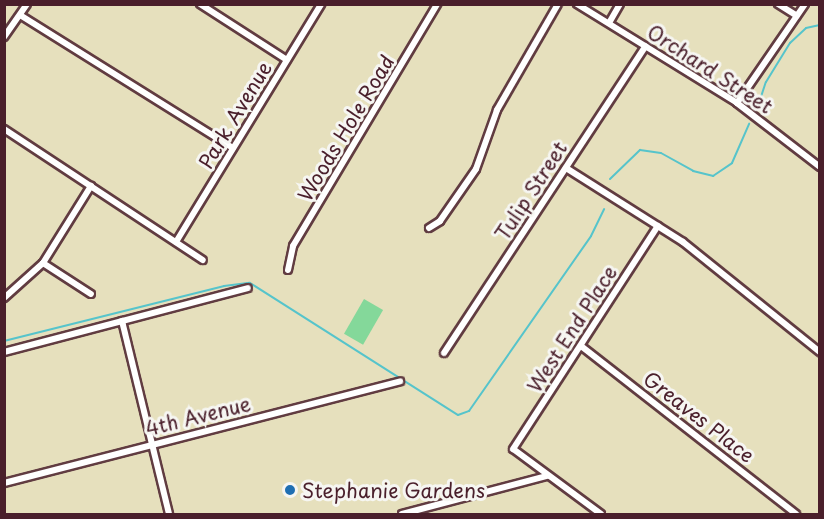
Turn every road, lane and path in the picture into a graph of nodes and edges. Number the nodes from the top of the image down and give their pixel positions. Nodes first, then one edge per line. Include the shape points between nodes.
1 (27, 4) edge
2 (200, 4) edge
3 (321, 4) edge
4 (437, 4) edge
5 (558, 4) edge
6 (577, 4) edge
7 (620, 4) edge
8 (778, 4) edge
9 (805, 4) edge
10 (20, 15) junction
11 (797, 16) junction
12 (609, 23) junction
13 (4, 37) edge
14 (646, 46) junction
15 (287, 60) junction
16 (737, 103) junction
17 (4, 129) edge
18 (233, 148) junction
19 (819, 167) edge
20 (566, 168) junction
21 (91, 186) junction
22 (658, 226) junction
23 (429, 228) dead end
24 (176, 242) junction
25 (203, 260) dead end
26 (43, 263) junction
27 (288, 270) dead end
28 (248, 288) dead end
29 (92, 294) dead end
30 (4, 298) edge
31 (122, 321) junction
32 (581, 346) junction
33 (4, 352) edge
34 (819, 352) edge
35 (444, 353) dead end
36 (400, 381) dead end
37 (152, 445) junction
38 (547, 477) junction
39 (4, 483) edge
40 (169, 514) edge
41 (402, 514) edge
42 (600, 514) edge
43 (796, 514) edge

1 - 10 street
2 - 15 street
3 - 15 street, Park Avenue
4 - 27 street, Woods Hole Road via 293,246
5 - 23 street via 497,110 476,169 440,221
6 - 12 street, Orchard Street
7 - 12 street
8 - 11 street
9 - 11 street
10 - 13 street
10 - 18 street
11 - 16 street
12 - 14 street, Orchard Street
14 - 16 street, Orchard Street
14 - 20 street, Tulip Street
15 - 18 street, Park Avenue
16 - 19 street, Orchard Street
17 - 21 street
18 - 24 street, Park Avenue
20 - 22 street
20 - 35 street, Tulip Street
21 - 24 street
21 - 26 street
22 - 32 street, West End Place
22 - 34 street
24 - 25 street
26 - 29 street
26 - 30 street
28 - 31 street
31 - 33 street
31 - 37 street
32 - 38 street, West End Place via 513,449
32 - 43 street, Greaves Place
36 - 37 street, 4th Avenue
37 - 39 street, 4th Avenue
37 - 40 street
38 - 41 street
38 - 42 street

